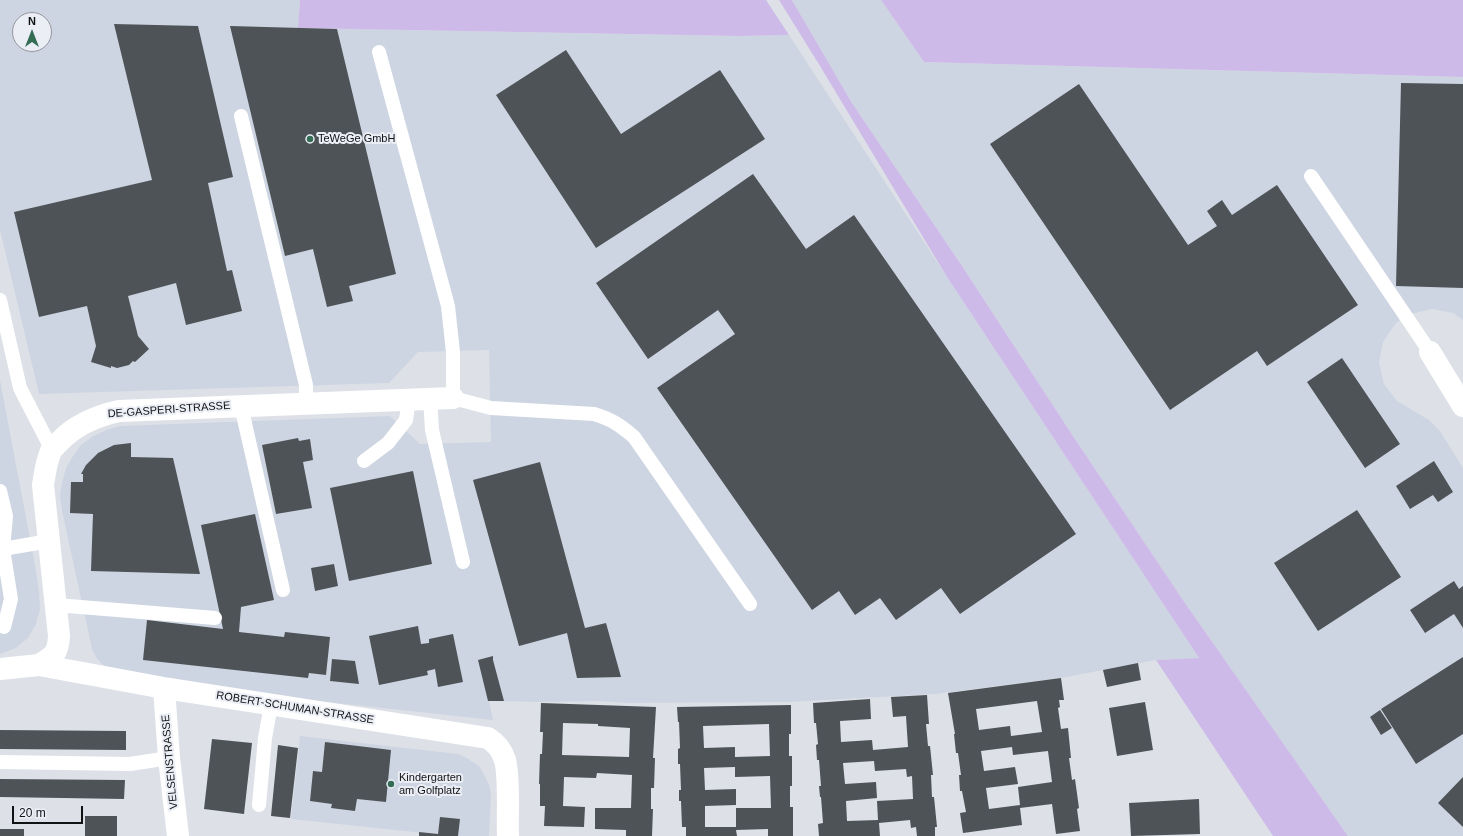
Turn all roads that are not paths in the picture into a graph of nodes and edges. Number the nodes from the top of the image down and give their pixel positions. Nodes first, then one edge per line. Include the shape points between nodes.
1 (379, 52) dead end
2 (241, 116) dead end
3 (1311, 176) dead end
4 (0, 300) edge
5 (1430, 352) joint
6 (430, 398) junction
7 (453, 398) junction
8 (409, 399) junction
9 (306, 403) junction
10 (241, 406) junction
11 (1463, 406) edge
12 (52, 450) junction
13 (364, 461) dead end
14 (0, 491) edge
15 (49, 541) junction
16 (3, 549) junction
17 (463, 562) dead end
18 (283, 590) dead end
19 (750, 604) dead end
20 (56, 605) junction
21 (215, 618) dead end
22 (4, 627) dead end
23 (39, 664) junction
24 (0, 669) edge
25 (164, 688) junction
26 (271, 705) junction
27 (169, 758) junction
28 (0, 762) edge
29 (259, 805) dead end
30 (178, 836) edge
31 (508, 836) edge

1 - 7 lane via 448,306 453,352
2 - 9 lane via 306,385
3 - 5 lane
4 - 12 lane via 20,388
5 - 11 street
6 - 7 street, DE-GASPERI-STRASSE
6 - 8 street, DE-GASPERI-STRASSE
6 - 17 lane via 432,430
7 - 19 lane via 491,408 594,414 608,418 621,426 634,437
8 - 9 street, DE-GASPERI-STRASSE
8 - 13 lane via 406,420 388,442
9 - 10 street, DE-GASPERI-STRASSE
10 - 12 street, DE-GASPERI-STRASSE via 119,411 104,414 77,426
10 - 18 lane
12 - 15 street, DE-GASPERI-STRASSE via 45,467 43,485
14 - 16 lane via 6,516
15 - 16 lane
15 - 20 street, DE-GASPERI-STRASSE
16 - 22 lane via 11,600
20 - 21 lane
20 - 23 street, DE-GASPERI-STRASSE via 59,645 50,658
23 - 24 street, ROBERT-SCHUMAN-STRASSE
23 - 25 street, ROBERT-SCHUMAN-STRASSE
25 - 26 street, ROBERT-SCHUMAN-STRASSE
25 - 27 street, VELSENSTRASSE
26 - 29 lane via 265,738
26 - 31 street, ROBERT-SCHUMAN-STRASSE via 488,738 495,743 505,760
27 - 28 lane via 130,764
27 - 30 street, VELSENSTRASSE

